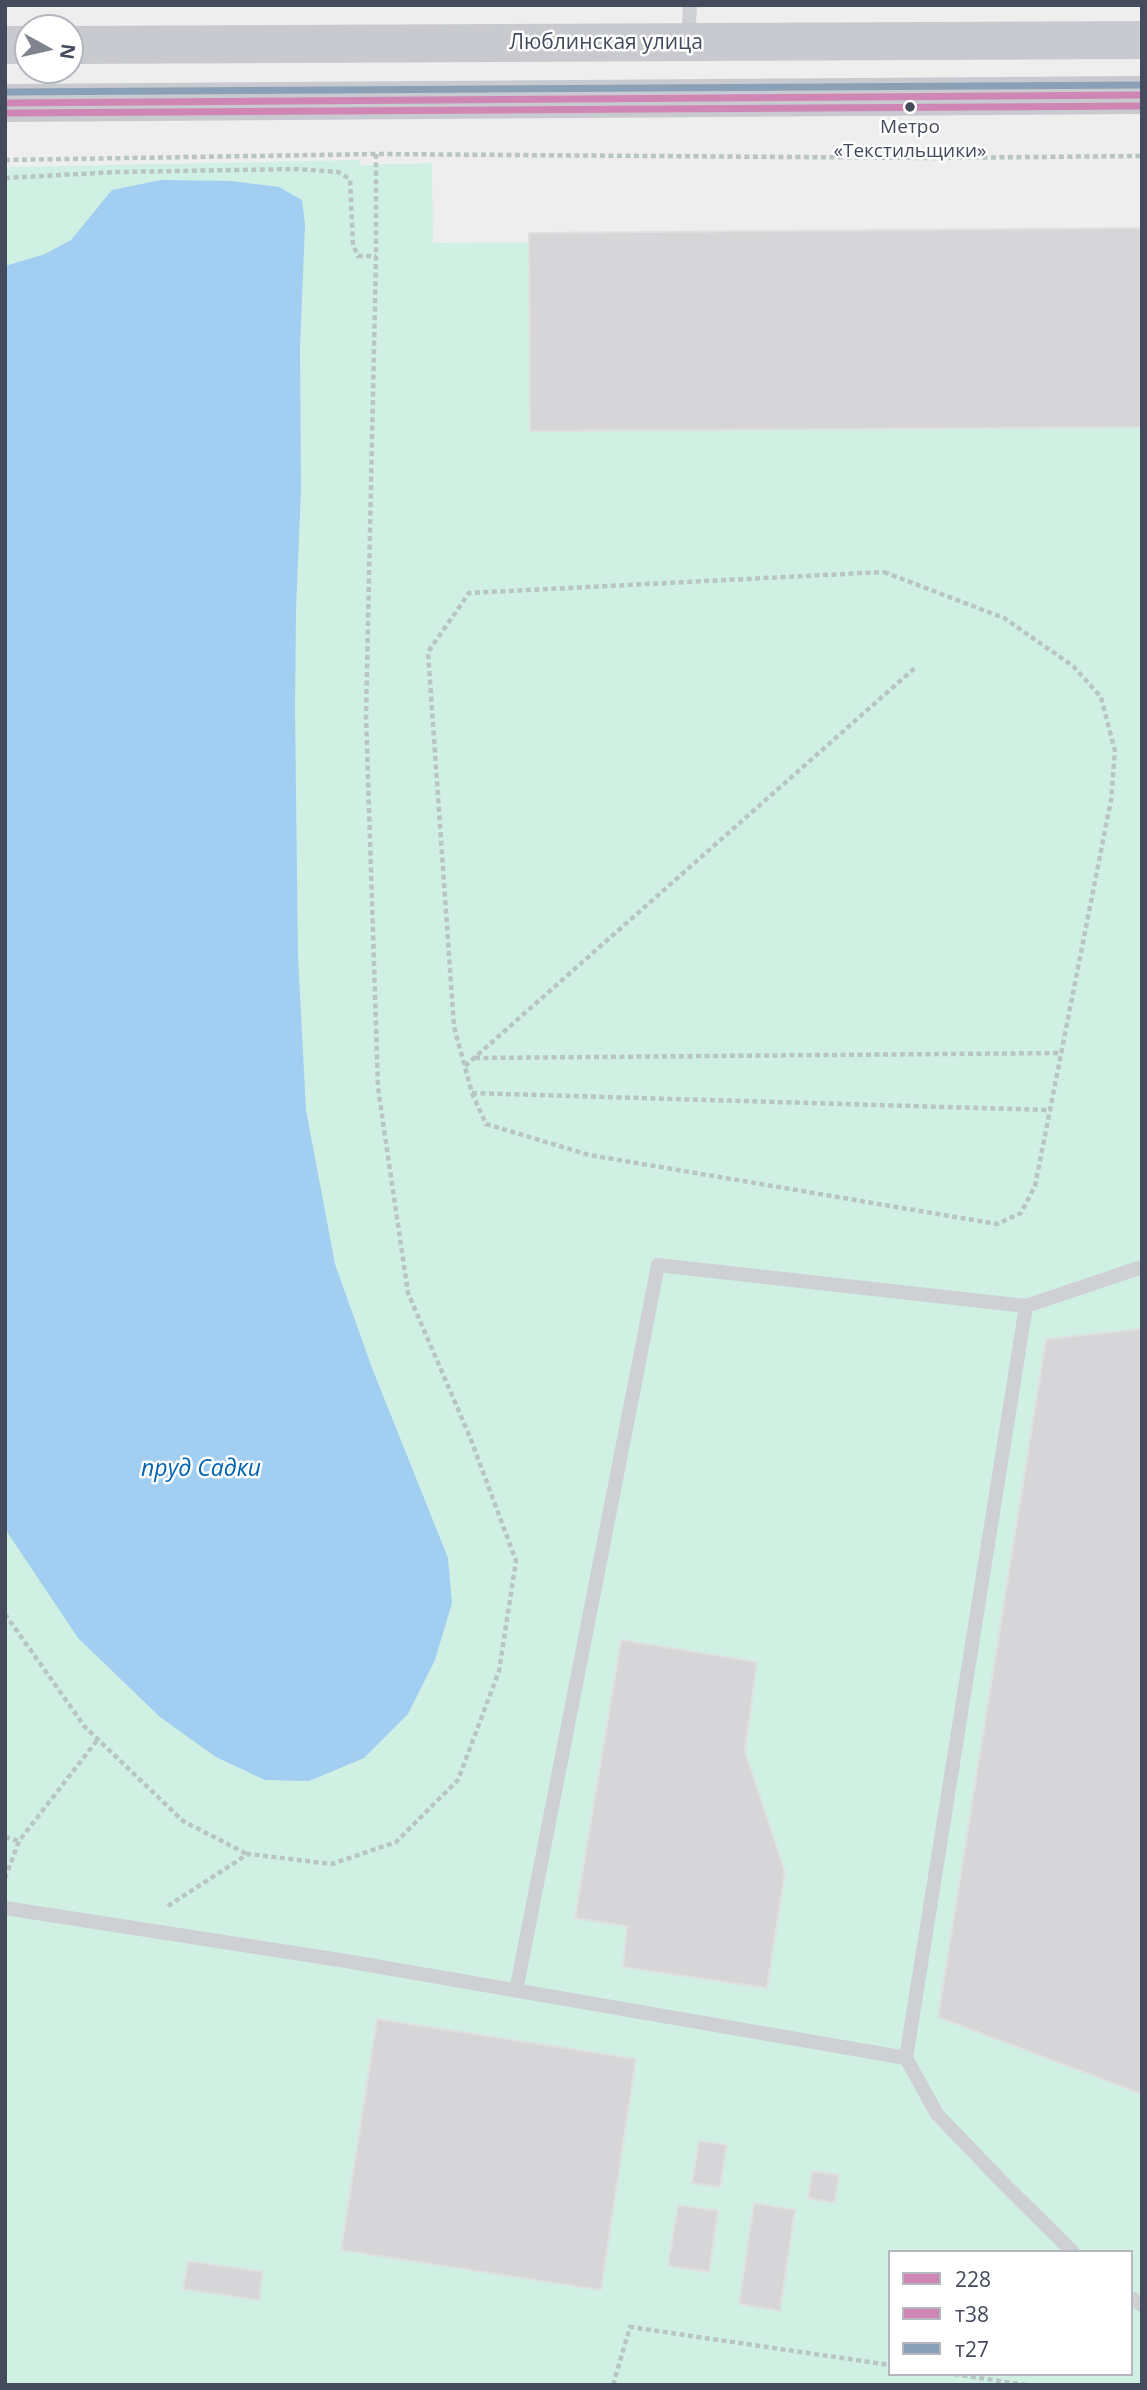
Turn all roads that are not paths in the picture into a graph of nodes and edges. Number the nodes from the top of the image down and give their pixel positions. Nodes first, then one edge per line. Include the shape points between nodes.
1 (689, 24) edge
2 (1142, 40) edge
3 (84, 45) edge
4 (1142, 95) edge
5 (5, 103) edge
6 (1142, 1267) edge
7 (1026, 1306) junction
8 (5, 1908) edge
9 (516, 1991) junction
10 (906, 2058) junction
11 (1071, 2250) edge

1 - 2 main road, Люблинская улица
1 - 3 main road, Люблинская улица
4 - 5 main road
6 - 7 lane
7 - 9 lane via 657,1265
7 - 10 lane
8 - 9 lane
9 - 10 lane
10 - 11 lane via 937,2114

